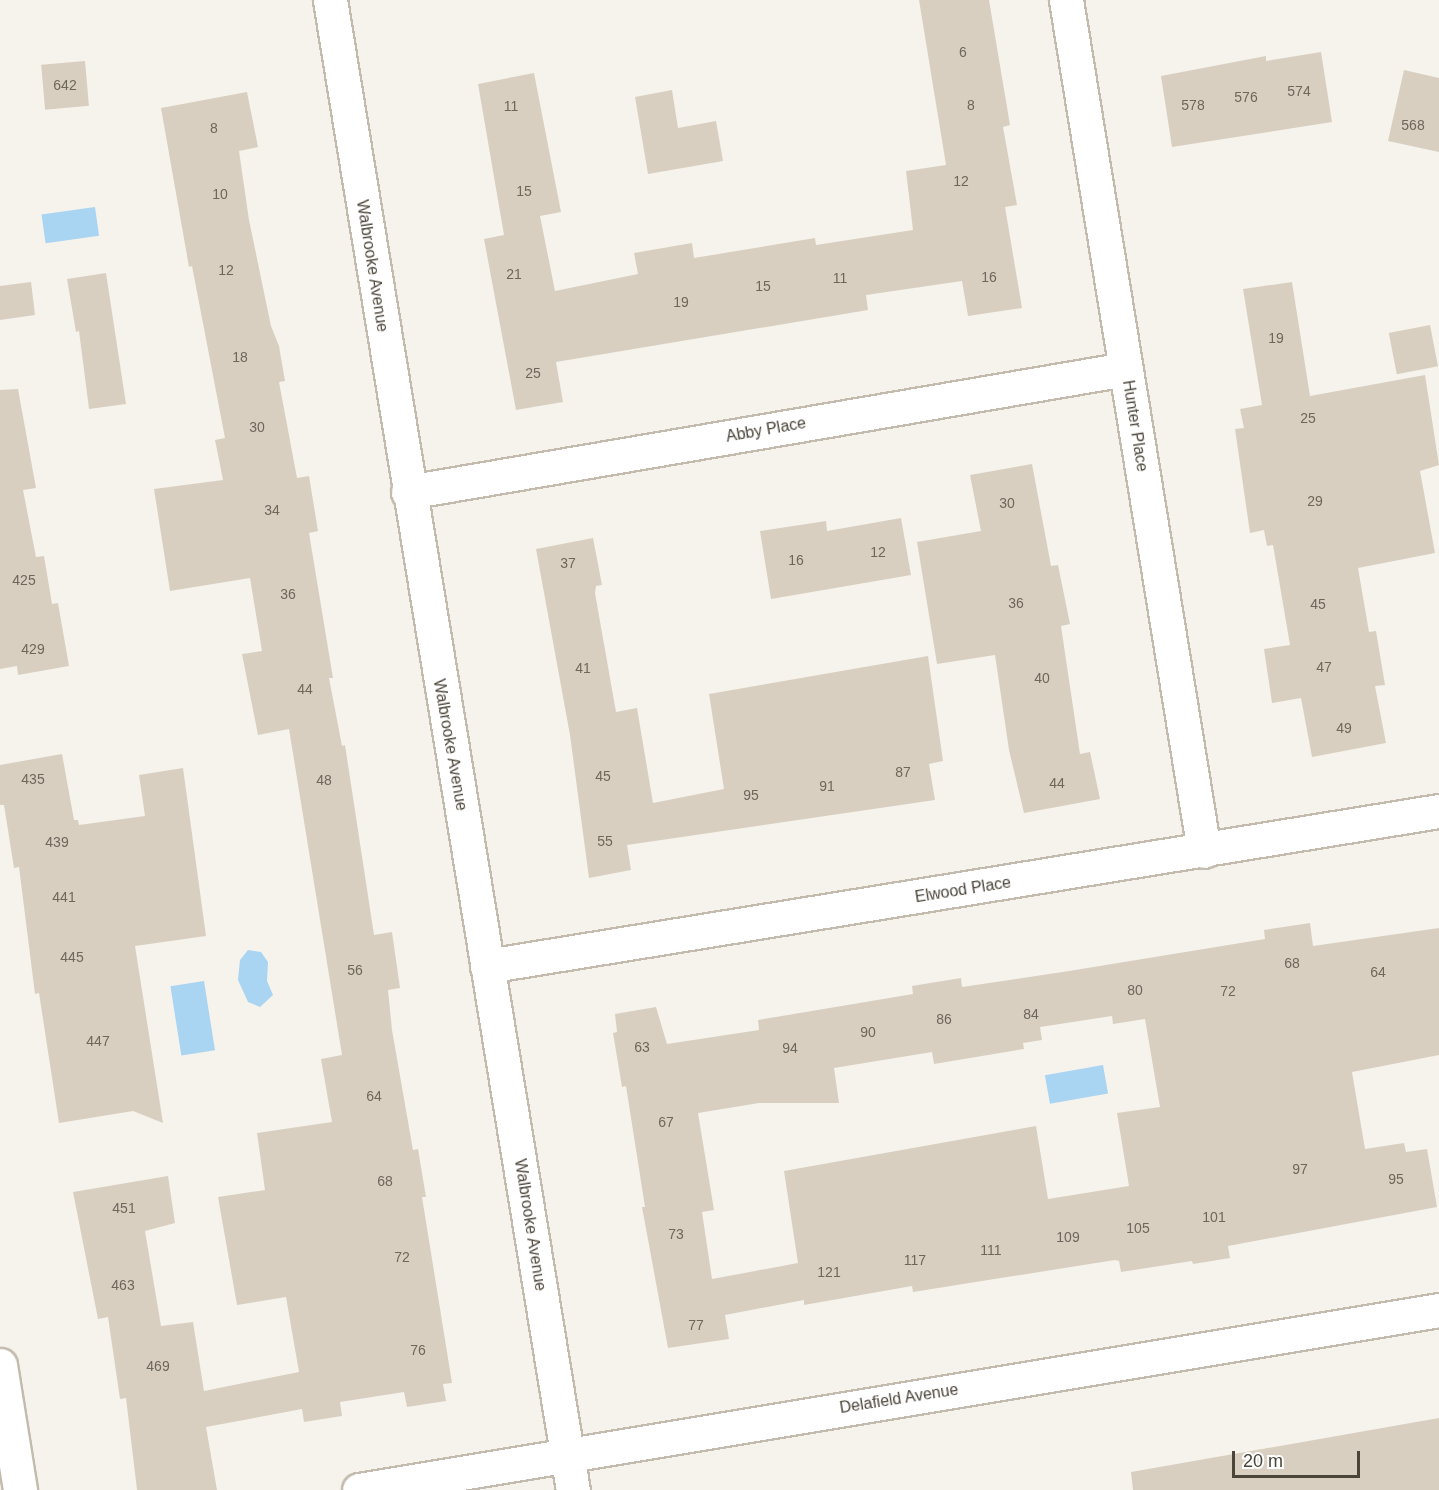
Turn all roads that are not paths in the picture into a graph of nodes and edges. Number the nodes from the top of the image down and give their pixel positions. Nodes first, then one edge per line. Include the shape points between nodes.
1 (330, 0) edge
2 (1066, 0) edge
3 (1125, 369) junction
4 (408, 492) junction
5 (1439, 811) edge
6 (1204, 851) junction
7 (487, 966) junction
8 (1439, 1310) edge
9 (0, 1365) edge
10 (567, 1454) junction
11 (20, 1490) edge
12 (359, 1490) edge
13 (573, 1490) edge

1 - 4 street, Walbrooke Avenue
2 - 3 street, Hunter Place
3 - 4 street, Abby Place
3 - 6 street, Hunter Place
4 - 7 street, Walbrooke Avenue
5 - 6 street, Elwood Place
6 - 7 street, Elwood Place
7 - 10 street, Walbrooke Avenue
8 - 10 street, Delafield Avenue
9 - 11 street
10 - 12 street, Delafield Avenue
10 - 13 street, Walbrooke Avenue

